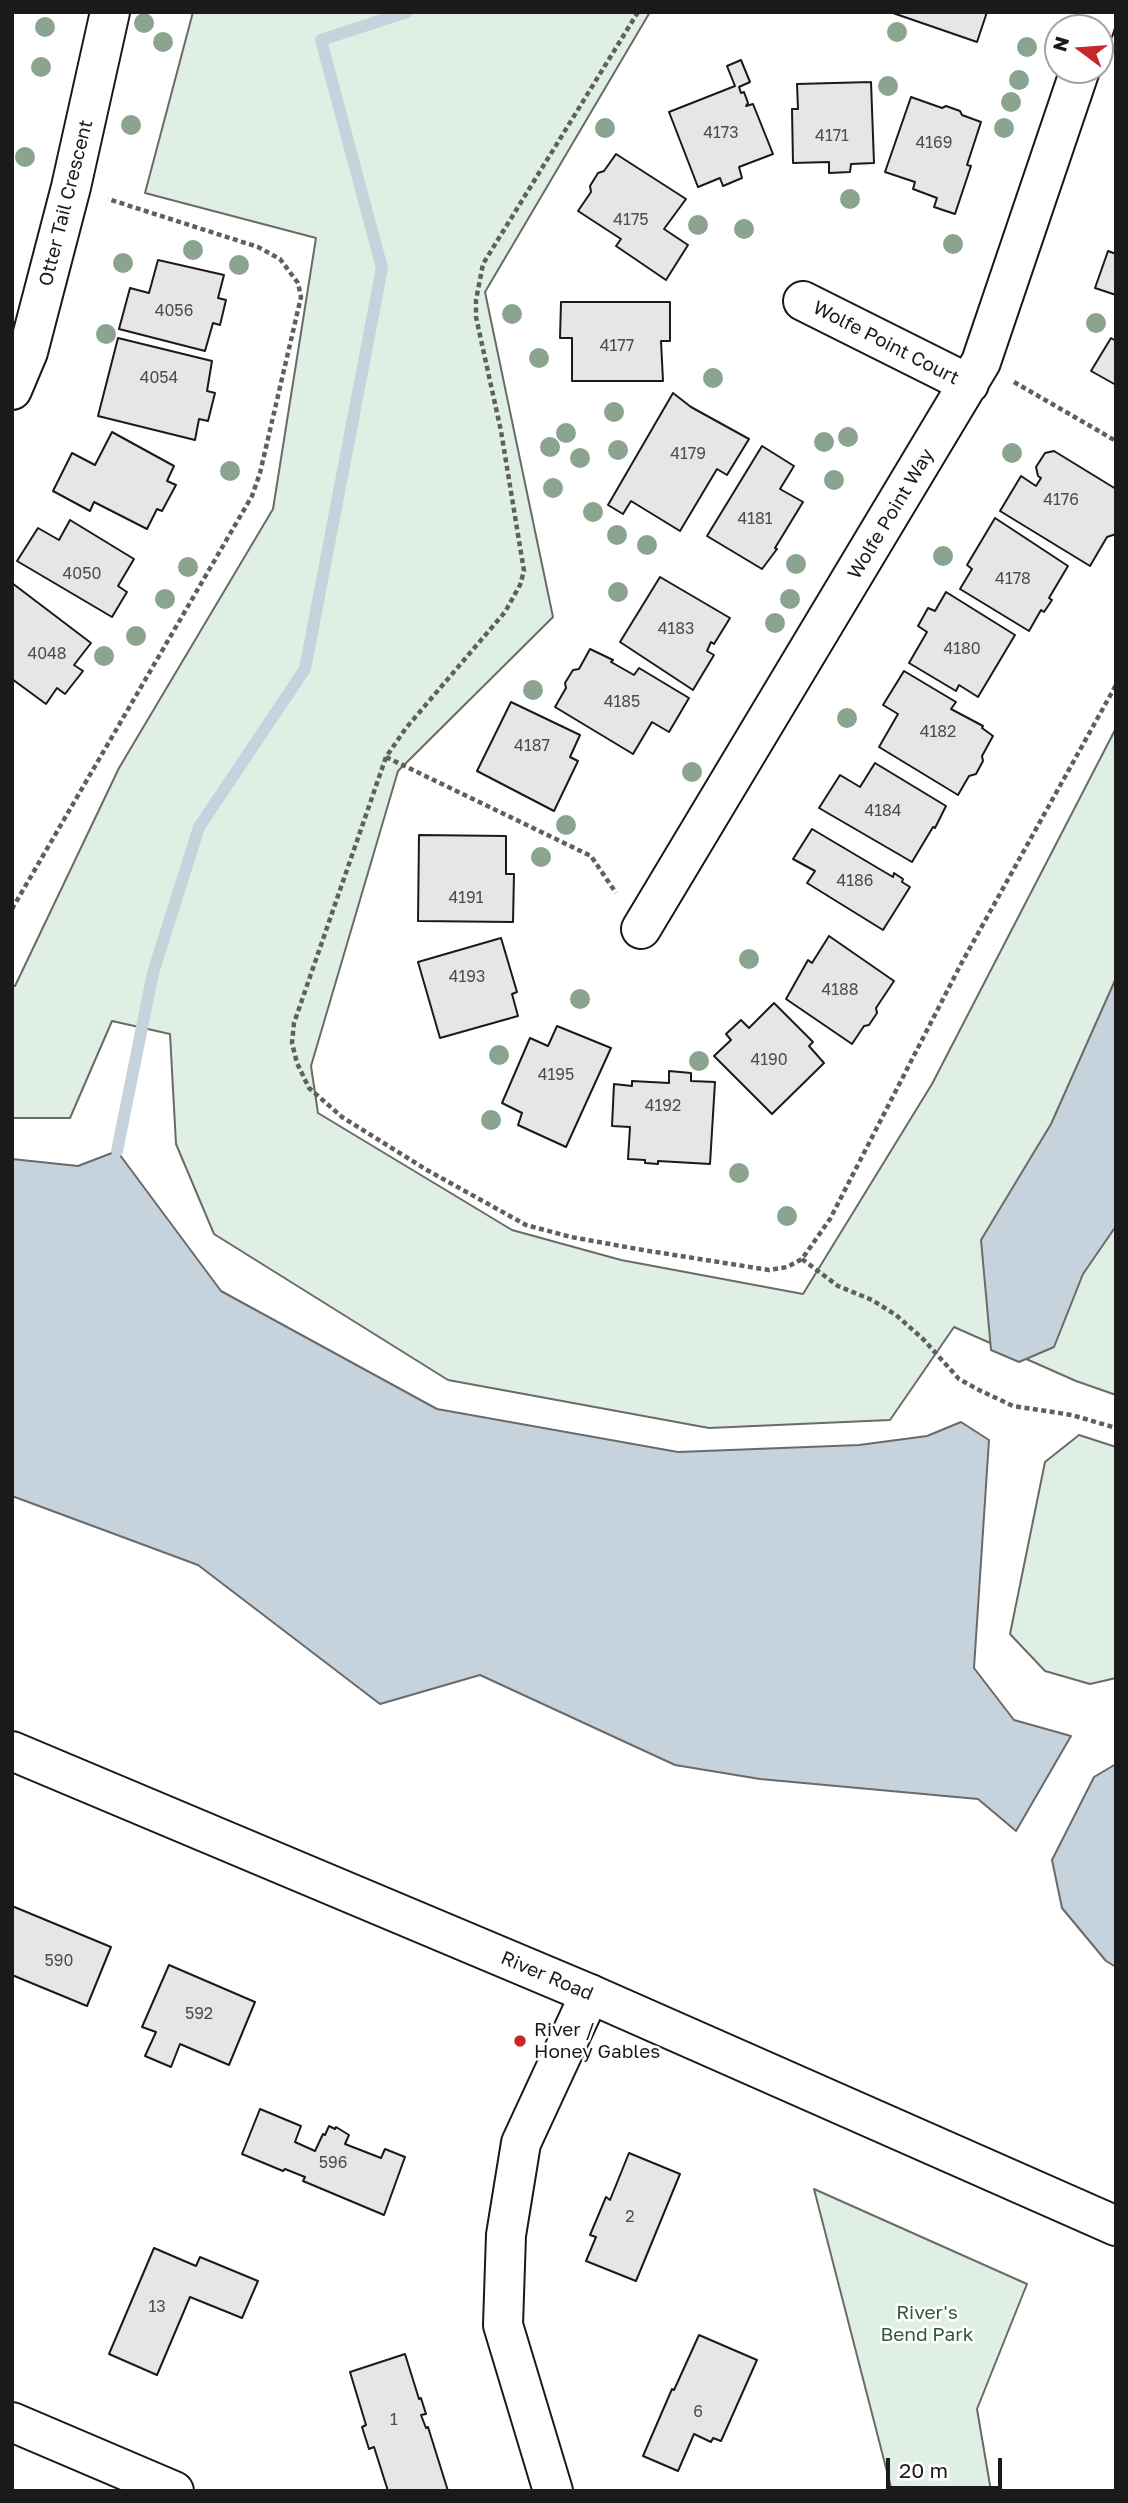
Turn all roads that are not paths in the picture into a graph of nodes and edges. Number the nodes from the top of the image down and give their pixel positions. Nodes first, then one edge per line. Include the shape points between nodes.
1 (110, 12) edge
2 (1075, 84) edge
3 (803, 301) dead end
4 (975, 373) junction
5 (12, 390) edge
6 (641, 929) road end
7 (12, 1752) edge
8 (590, 1994) junction
9 (1116, 2226) edge
10 (12, 2422) edge
11 (174, 2491) edge
12 (553, 2491) edge

1 - 5 street, Otter Tail Crescent via 71,187 28,352
2 - 4 street, Wolfe Point Way
3 - 4 street, Wolfe Point Court
4 - 6 street, Wolfe Point Way
7 - 8 street, River Road
8 - 9 street, River Road
8 - 12 street via 521,2143 506,2235 503,2325
10 - 11 street

